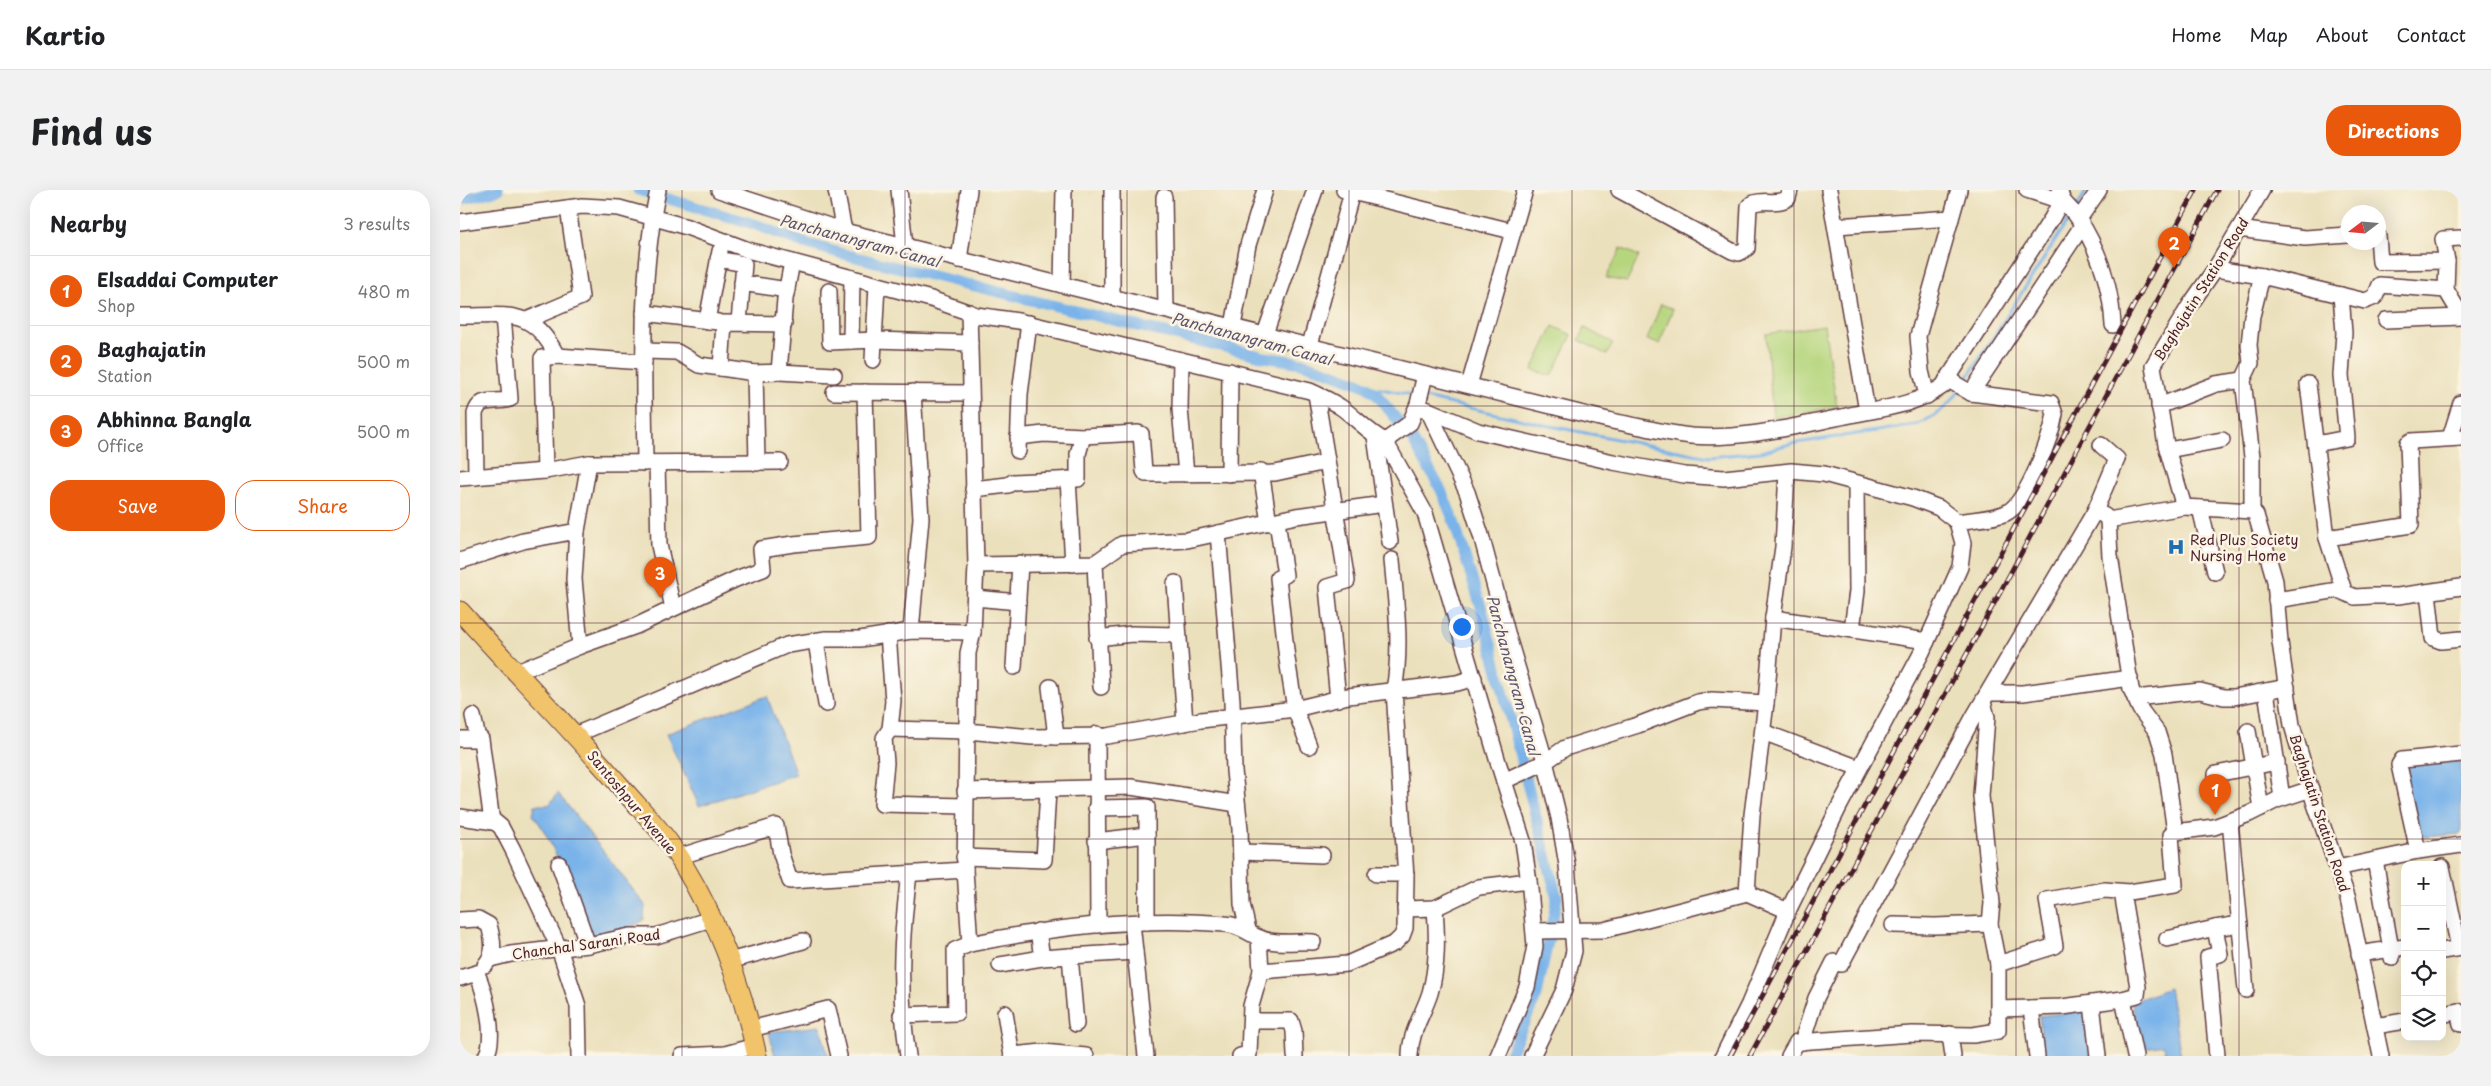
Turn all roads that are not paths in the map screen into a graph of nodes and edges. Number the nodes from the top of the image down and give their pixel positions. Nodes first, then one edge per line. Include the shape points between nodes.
1 (658, 190) edge
2 (719, 190) edge
3 (836, 190) edge
4 (899, 190) edge
5 (969, 190) edge
6 (1064, 190) edge
7 (1112, 190) edge
8 (1265, 190) edge
9 (1315, 190) edge
10 (1525, 190) edge
11 (1619, 190) edge
12 (1790, 190) edge
13 (1829, 190) edge
14 (1959, 190) edge
15 (2027, 190) edge
16 (2099, 190) edge
17 (2262, 190) edge
18 (1348, 191) edge
19 (743, 194) edge
20 (1387, 195) edge
21 (1164, 197) dead end
22 (568, 208) junction
23 (2070, 209) edge
24 (654, 212) junction
25 (1950, 218) junction
26 (460, 222) edge
27 (1836, 226) junction
28 (2239, 229) junction
29 (844, 231) junction
30 (1512, 231) junction
31 (2341, 235) edge
32 (2461, 238) edge
33 (722, 239) junction
34 (906, 246) junction
35 (2379, 250) edge
36 (718, 259) junction
37 (959, 260) junction
38 (2447, 261) junction
39 (792, 262) junction
40 (2380, 262) junction
41 (2215, 269) junction
42 (2262, 276) junction
43 (852, 278) junction
44 (742, 283) junction
45 (877, 285) junction
46 (1062, 285) junction
47 (2380, 285) junction
48 (787, 290) junction
49 (2446, 290) junction
50 (829, 291) dead end
51 (2342, 295) junction
52 (1112, 296) junction
53 (1166, 309) junction
54 (969, 312) junction
55 (644, 313) junction
56 (460, 316) edge
57 (503, 316) junction
58 (2461, 316) edge
59 (527, 320) junction
60 (2386, 320) dead end
61 (708, 321) junction
62 (731, 323) junction
63 (1029, 323) junction
64 (784, 324) junction
65 (2113, 325) dead end
66 (1233, 326) junction
67 (1265, 334) junction
68 (874, 340) junction
69 (852, 341) junction
70 (970, 343) junction
71 (1310, 345) junction
72 (557, 356) junction
73 (644, 356) junction
74 (873, 360) dead end
75 (1181, 360) junction
76 (721, 368) junction
77 (1230, 371) junction
78 (779, 372) junction
79 (755, 373) junction
80 (834, 375) dead end
81 (1425, 380) junction
82 (2243, 380) junction
83 (1950, 381) junction
84 (2308, 384) dead end
85 (1469, 385) junction
86 (834, 392) dead end
87 (865, 392) junction
88 (913, 392) junction
89 (970, 392) junction
90 (1971, 393) junction
91 (1316, 394) junction
92 (1927, 396) junction
93 (2461, 403) edge
94 (2159, 406) junction
95 (1421, 408) junction
96 (1867, 411) junction
97 (1083, 436) junction
98 (1384, 438) junction
99 (2455, 438) edge
100 (2222, 440) dead end
101 (2316, 444) junction
102 (2101, 445) dead end
103 (2168, 450) junction
104 (780, 462) dead end
105 (1326, 462) junction
106 (589, 463) junction
107 (651, 463) junction
108 (757, 463) junction
109 (545, 471) junction
110 (1261, 472) junction
111 (1787, 472) junction
112 (1186, 474) junction
113 (1229, 474) junction
114 (476, 477) junction
115 (460, 478) edge
116 (1068, 479) junction
117 (1856, 483) junction
118 (973, 489) junction
119 (1384, 504) junction
120 (2184, 507) junction
121 (2200, 508) junction
122 (1334, 511) junction
123 (2252, 511) junction
124 (2101, 515) junction
125 (1962, 521) junction
126 (1272, 522) junction
127 (578, 531) junction
128 (1218, 533) junction
129 (2327, 538) junction
130 (1390, 542) dead end
131 (461, 557) edge
132 (1392, 560) dead end
133 (1020, 563) junction
134 (1095, 563) junction
135 (1073, 564) junction
136 (976, 565) junction
137 (2215, 572) dead end
138 (1175, 583) dead end
139 (2461, 586) edge
140 (2344, 591) junction
141 (2428, 592) junction
142 (975, 598) junction
143 (2276, 600) junction
144 (1018, 602) junction
145 (673, 608) junction
146 (460, 611) edge
147 (1772, 618) junction
148 (1852, 629) junction
149 (911, 631) junction
150 (973, 632) junction
151 (888, 634) junction
152 (1177, 635) junction
153 (1097, 638) junction
154 (2461, 638) edge
155 (816, 641) junction
156 (1927, 641) junction
157 (580, 646) junction
158 (1014, 667) dead end
159 (515, 673) junction
160 (1474, 678) junction
161 (2130, 678) junction
162 (1050, 687) dead end
163 (1101, 687) dead end
164 (2287, 687) junction
165 (1394, 690) junction
166 (2266, 691) junction
167 (1986, 698) junction
168 (2135, 698) junction
169 (1338, 699) junction
170 (1766, 703) junction
171 (826, 704) dead end
172 (1296, 709) junction
173 (473, 716) dead end
174 (1231, 718) junction
175 (1184, 723) junction
176 (890, 729) junction
177 (967, 731) junction
178 (2248, 731) dead end
179 (1762, 732) junction
180 (1097, 734) junction
181 (575, 735) junction
182 (1056, 737) junction
183 (478, 738) junction
184 (460, 739) edge
185 (1309, 746) dead end
186 (2461, 754) edge
187 (1545, 762) junction
188 (2277, 762) junction
189 (2254, 767) junction
190 (1859, 768) junction
191 (2216, 774) dead end
192 (1504, 781) junction
193 (1096, 788) junction
194 (1048, 790) junction
195 (2311, 790) junction
196 (2282, 798) junction
197 (965, 799) junction
198 (1238, 804) junction
199 (1096, 808) junction
200 (2261, 808) junction
201 (460, 817) edge
202 (2230, 821) junction
203 (492, 822) junction
204 (2176, 832) junction
205 (1148, 835) junction
206 (1096, 841) junction
207 (2461, 845) edge
208 (2438, 848) junction
209 (2418, 850) junction
210 (1241, 852) junction
211 (1322, 855) dead end
212 (678, 857) junction
213 (2375, 860) junction
214 (2441, 861) edge
215 (559, 864) dead end
216 (964, 864) junction
217 (2337, 868) junction
218 (909, 874) junction
219 (1376, 874) dead end
220 (1406, 874) junction
221 (1529, 881) junction
222 (2446, 884) edge
223 (2122, 892) junction
224 (1747, 893) junction
225 (1435, 908) junction
226 (1405, 909) junction
227 (1788, 910) junction
228 (711, 919) junction
229 (460, 920) edge
230 (1139, 922) junction
231 (1990, 924) junction
232 (2240, 924) junction
233 (1098, 925) junction
234 (1893, 925) dead end
235 (2215, 928) junction
236 (1038, 931) junction
237 (1540, 931) junction
238 (1569, 931) junction
239 (1253, 934) junction
240 (2167, 939) dead end
241 (803, 941) dead end
242 (1313, 942) dead end
243 (970, 944) junction
244 (588, 945) junction
245 (559, 948) junction
246 (2398, 948) edge
247 (2460, 948) edge
248 (2446, 950) edge
249 (1135, 952) junction
250 (2359, 954) junction
251 (1070, 956) junction
252 (1042, 958) junction
253 (2401, 958) edge
254 (490, 959) junction
255 (729, 961) junction
256 (1998, 964) junction
257 (1000, 965) dead end
258 (1261, 971) junction
259 (478, 973) junction
260 (460, 978) edge
261 (2246, 990) dead end
262 (2123, 999) junction
263 (2092, 1004) junction
264 (2031, 1008) junction
265 (1998, 1009) junction
266 (1005, 1013) dead end
267 (901, 1015) junction
268 (2446, 1015) edge
269 (2460, 1015) edge
270 (1251, 1022) junction
271 (2401, 1022) edge
272 (1076, 1024) dead end
273 (2375, 1026) junction
274 (1950, 1034) junction
275 (1802, 1042) junction
276 (755, 1044) edge
277 (699, 1055) edge
278 (1249, 1055) edge
279 (486, 1056) edge
280 (579, 1056) edge
281 (682, 1056) edge
282 (839, 1056) edge
283 (908, 1056) edge
284 (1012, 1056) edge
285 (1086, 1056) edge
286 (1146, 1056) edge
287 (1295, 1056) edge
288 (1410, 1056) edge
289 (1498, 1056) edge
290 (1532, 1056) edge
291 (1723, 1056) edge
292 (1789, 1056) edge
293 (1953, 1056) edge
294 (2037, 1056) edge
295 (2098, 1056) edge
296 (2135, 1056) edge
297 (2218, 1056) edge
298 (2381, 1056) edge

1 - 24 street
2 - 19 street
3 - 29 street
4 - 34 street
5 - 37 street
6 - 46 street
7 - 52 street
8 - 66 street via 1248,245
9 - 67 street
10 - 30 street
11 - 12 street via 1739,253 1746,248 1749,206 1753,202 1784,201
13 - 27 street
14 - 25 street
15 - 23 street
16 - 23 street
17 - 28 street, Baghajatin Station Road
18 - 20 street
18 - 71 street
19 - 29 street
20 - 30 street
21 - 53 street
22 - 24 street via 582,206
22 - 26 street
22 - 59 street via 582,297
23 - 65 street via 2105,276 2112,301
23 - 83 street via 2052,218
23 - 90 street
24 - 33 street
24 - 55 street via 647,250
25 - 27 street
25 - 92 street via 1918,336
27 - 96 street
28 - 31 street via 2305,238
28 - 41 street, Baghajatin Station Road
29 - 34 street
30 - 85 street
32 - 38 street via 2442,238
33 - 36 street
33 - 39 street
34 - 37 street
35 - 40 street
36 - 44 street via 744,264
36 - 61 street
37 - 46 street
38 - 40 street
38 - 49 street
39 - 43 street
39 - 48 street
40 - 47 street
41 - 42 street
41 - 94 street, Baghajatin Station Road via 2155,349 2153,366
42 - 51 street
42 - 82 street via 2252,316 2251,363
43 - 45 street
43 - 69 street
44 - 48 street
44 - 62 street
45 - 54 street
45 - 68 street
46 - 52 street
47 - 49 street
47 - 51 street via 2375,297 2365,301
48 - 64 street
49 - 58 street
50 - 69 street via 830,342
51 - 101 street via 2341,376 2347,438
52 - 53 street
53 - 66 street
54 - 63 street
54 - 70 street
55 - 61 street
55 - 73 street
56 - 57 street
57 - 59 street
57 - 114 street via 510,399 483,402 477,406 474,414
58 - 60 street
59 - 72 street via 546,336
61 - 62 street
62 - 64 street
62 - 76 street
63 - 75 street
63 - 97 street via 1020,394 1018,444 1044,434
64 - 78 street
66 - 67 street
67 - 71 street
68 - 69 street
68 - 70 street
68 - 74 street
70 - 89 street
71 - 81 street
72 - 73 street
72 - 109 street via 542,358
73 - 76 street via 676,352 699,365
73 - 107 street
75 - 77 street
75 - 112 street via 1180,409
76 - 79 street
77 - 91 street
77 - 113 street
78 - 79 street
78 - 80 street
79 - 108 street
81 - 85 street
81 - 95 street
82 - 94 street via 2216,384
82 - 123 street via 2252,458
83 - 90 street
83 - 92 street
84 - 101 street
85 - 96 street via 1612,421 1692,436 1729,436
86 - 87 street
87 - 88 street
87 - 145 street via 869,537 761,549 764,569 736,578
88 - 89 street
88 - 149 street via 921,518
89 - 118 street
90 - 125 street via 2051,403 2055,414 2039,464 2018,503 2004,514
91 - 98 street
91 - 105 street
92 - 96 street
93 - 99 street
94 - 103 street, Baghajatin Station Road
95 - 98 street via 1410,422
95 - 111 street via 1478,431 1675,473 1724,478
95 - 187 street via 1467,492
97 - 112 street via 1138,433 1145,474
97 - 116 street via 1078,454 1078,478
98 - 119 street
98 - 160 street via 1425,513
99 - 129 street via 2408,443 2412,526
100 - 103 street
101 - 129 street
102 - 124 street via 2117,459
103 - 120 street, Baghajatin Station Road
104 - 108 street
105 - 110 street via 1289,471
105 - 122 street
106 - 107 street
106 - 109 street
106 - 127 street
107 - 108 street
107 - 145 street via 659,544
109 - 114 street
110 - 113 street
110 - 126 street
111 - 117 street via 1824,474
111 - 147 street via 1783,547
112 - 113 street
114 - 115 street
116 - 118 street via 1013,482
116 - 135 street
117 - 125 street via 1914,498
117 - 148 street via 1857,591
118 - 136 street
119 - 122 street
119 - 130 street
120 - 121 street
120 - 124 street
121 - 123 street
121 - 137 street
122 - 126 street
122 - 169 street via 1347,581 1327,587
123 - 143 street, Baghajatin Station Road via 2256,514 2275,581
124 - 161 street
124 - 167 street
125 - 156 street via 1960,567
126 - 128 street
126 - 172 street via 1285,574 1278,578
127 - 131 street
127 - 157 street via 574,579
128 - 134 street via 1177,541 1122,544
128 - 174 street
129 - 140 street
132 - 165 street via 1398,616 1398,669
133 - 135 street
133 - 136 street
133 - 144 street
134 - 135 street
134 - 153 street
136 - 142 street
138 - 152 street
139 - 141 street
140 - 141 street via 2355,597
140 - 143 street
141 - 154 street via 2433,638 2441,642
142 - 144 street
142 - 150 street
143 - 164 street, Baghajatin Station Road
144 - 158 street
145 - 157 street via 636,626
146 - 159 main road, Santoshpur Avenue
147 - 148 street
147 - 170 street
148 - 156 street
149 - 150 street
149 - 151 street
150 - 177 street via 968,653
151 - 155 street
151 - 176 street via 893,701
152 - 153 street via 1132,634
152 - 175 street
153 - 163 street
155 - 171 street
155 - 181 street via 787,645
156 - 190 street
157 - 159 street
159 - 181 main road, Santoshpur Avenue
160 - 165 street
160 - 192 street
161 - 167 street
161 - 168 street
162 - 182 street
164 - 166 street
164 - 195 street, Baghajatin Station Road via 2292,725
165 - 169 street
165 - 220 street
166 - 168 street via 2224,697 2200,691
166 - 188 street
167 - 231 street via 1981,796 1990,874
167 - 275 street via 1841,964 1834,962 1816,998
168 - 204 street via 2157,732 2164,754
169 - 172 street
170 - 179 street
170 - 187 street via 1698,702 1565,748
172 - 174 street
172 - 185 street
173 - 183 street
174 - 175 street
174 - 198 street
175 - 180 street via 1107,736
176 - 177 street
176 - 197 street via 884,738 886,763 882,804
177 - 182 street
177 - 197 street
178 - 189 street
179 - 190 street
179 - 224 street
180 - 182 street
180 - 193 street
181 - 212 main road, Santoshpur Avenue
183 - 184 street
183 - 203 street via 483,746
186 - 209 street via 2402,760 2399,765
187 - 192 street
187 - 238 street via 1559,818
188 - 189 street
188 - 196 street
189 - 191 street
189 - 200 street
190 - 227 street
192 - 221 street via 1523,841
193 - 194 street
193 - 198 street via 1131,787
193 - 199 street
194 - 197 street
194 - 216 street via 1044,860
195 - 196 street
195 - 217 street, Baghajatin Station Road
196 - 200 street
197 - 216 street
198 - 210 street
199 - 205 street via 1147,808
199 - 206 street
200 - 202 street
201 - 203 street
202 - 204 street via 2214,827
202 - 232 street
203 - 245 street via 501,827
204 - 223 street via 2171,835 2170,845 2175,885
205 - 206 street
205 - 230 street
206 - 233 street
207 - 208 street
208 - 209 street
208 - 214 street
209 - 213 street
210 - 211 street
210 - 239 street via 1242,904
212 - 218 street via 776,826 790,881
212 - 228 main road, Santoshpur Avenue
213 - 217 street
213 - 246 street
215 - 244 street
216 - 218 street
216 - 243 street
217 - 250 street, Baghajatin Station Road via 2348,899
218 - 267 street via 900,972
219 - 220 street
220 - 226 street
221 - 225 street via 1479,887
221 - 237 street
222 - 247 street
223 - 256 street via 2106,890 2047,900 2055,946
223 - 262 street via 2138,992
224 - 227 street
224 - 238 street via 1604,930
225 - 226 street
225 - 288 street via 1437,937 1430,992 1410,1041
226 - 258 street via 1402,936 1395,943 1366,956 1346,964
227 - 291 street via 1749,1004
228 - 244 street, Chanchal Sarani Road via 656,936 630,936
228 - 255 main road, Santoshpur Avenue
229 - 254 street via 478,919 490,925 494,944
230 - 233 street
230 - 239 street via 1228,924
230 - 249 street
231 - 234 street
231 - 256 street
232 - 235 street
232 - 261 street
233 - 236 street
235 - 240 street
235 - 297 street via 2220,954 2208,957
236 - 243 street
236 - 252 street
237 - 238 street
237 - 289 street via 1527,986
238 - 290 street via 1574,951 1564,990
239 - 242 street
239 - 258 street
241 - 255 street
243 - 267 street via 955,950 956,1013
244 - 245 street, Chanchal Sarani Road
245 - 254 street, Chanchal Sarani Road
245 - 280 street via 578,1006
246 - 250 street
246 - 253 street via 2392,959
247 - 248 street
249 - 251 street
249 - 286 street
250 - 273 street, Baghajatin Station Road
251 - 252 street
251 - 272 street
252 - 257 street
254 - 259 street
255 - 276 main road, Santoshpur Avenue
256 - 265 street
258 - 270 street via 1251,1006
259 - 260 street
259 - 279 street via 490,1025
262 - 263 street
262 - 296 street
263 - 264 street
263 - 295 street
264 - 265 street
264 - 294 street
265 - 274 street via 1998,1031
266 - 284 street
267 - 283 street
268 - 269 street
270 - 278 street
270 - 287 street via 1291,1021
271 - 273 street
273 - 298 street, Baghajatin Station Road
274 - 275 street
274 - 293 street
275 - 292 street via 1797,1042
276 - 277 street via 725,1054
276 - 282 street via 828,1009
277 - 281 street
284 - 285 street via 1043,1052

